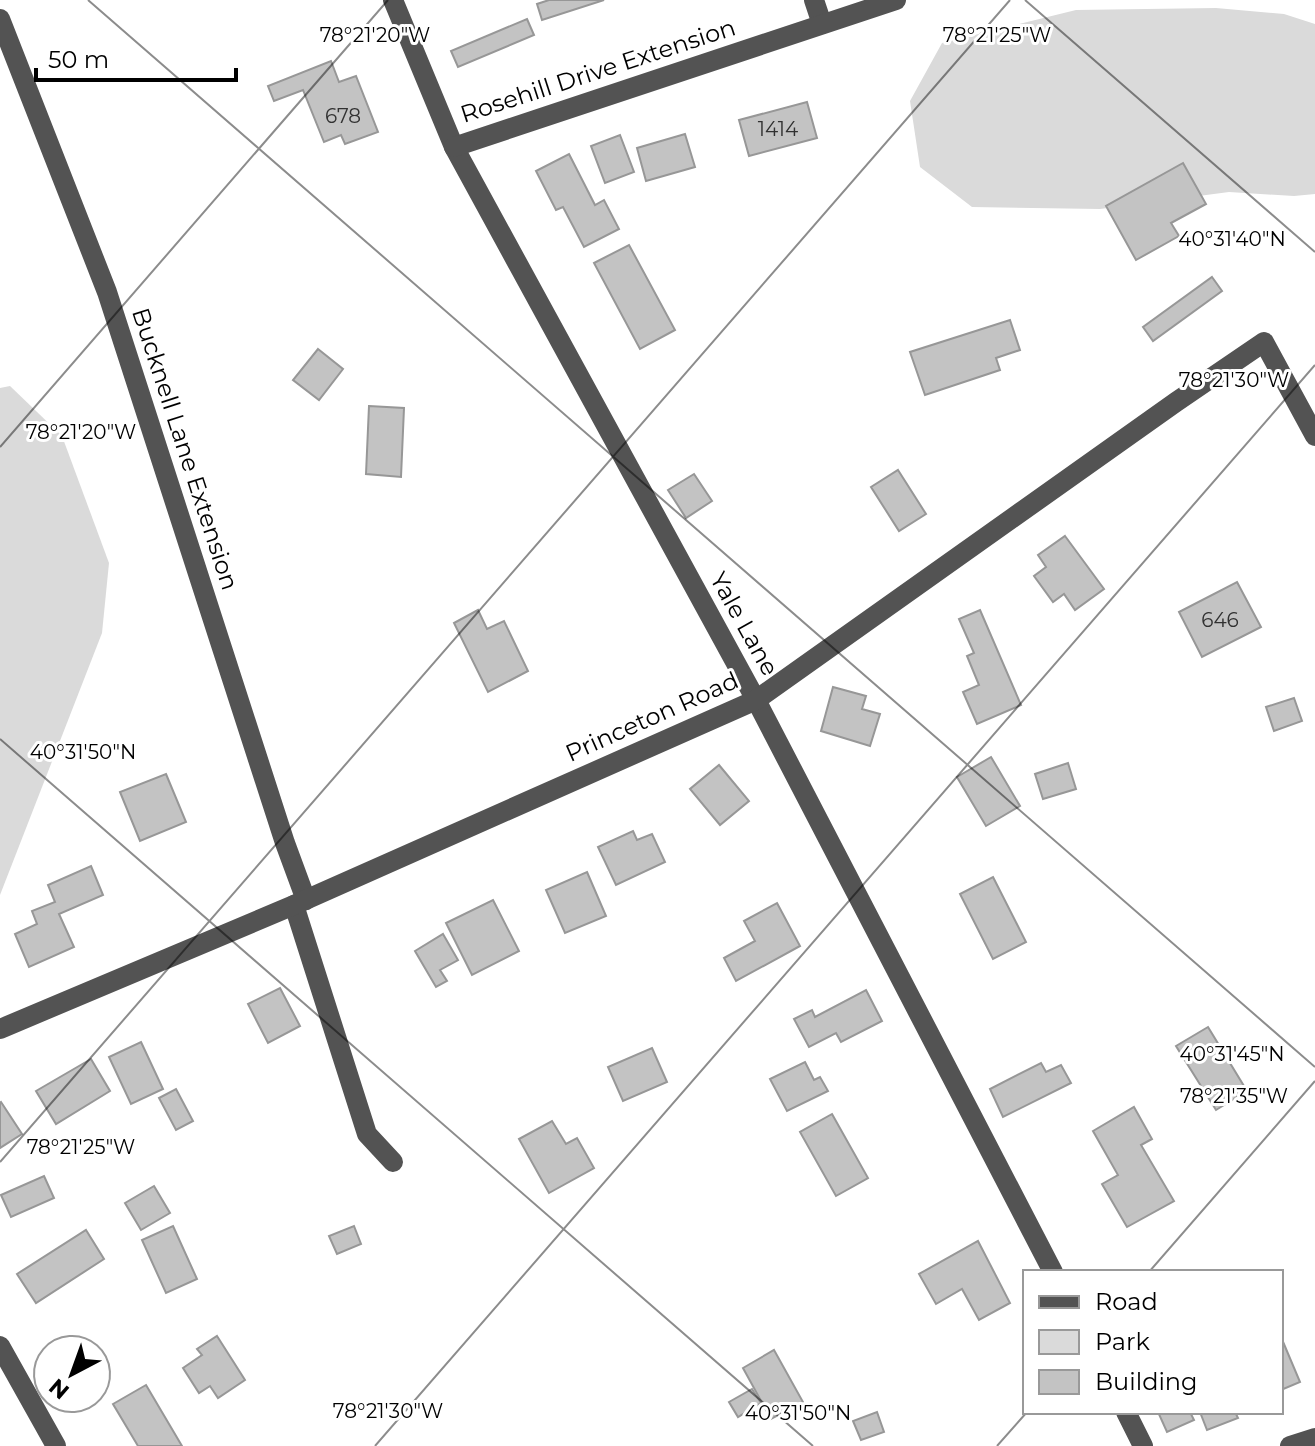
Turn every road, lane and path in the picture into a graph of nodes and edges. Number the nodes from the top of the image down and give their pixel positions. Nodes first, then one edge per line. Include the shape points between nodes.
1 (393, 0) edge
2 (814, 0) edge
3 (896, 0) edge
4 (0, 19) edge
5 (822, 24) junction
6 (454, 147) junction
7 (1315, 436) edge
8 (756, 700) junction
9 (300, 902) junction
10 (0, 1029) edge
11 (393, 1162) dead end
12 (1052, 1270) edge
13 (0, 1346) edge
14 (1127, 1414) edge
15 (1315, 1438) edge
16 (56, 1446) edge
17 (1143, 1446) edge
18 (1290, 1446) edge

1 - 6 street, Yale Lane
2 - 5 street
3 - 5 street, Rosehill Drive Extension
4 - 9 street, Bucknell Lane Extension via 103,282
5 - 6 street, Rosehill Drive Extension
6 - 8 street, Yale Lane
7 - 8 street, Princeton Road via 1264,342
8 - 9 street, Princeton Road
8 - 12 street, Yale Lane
9 - 10 street, Princeton Road
9 - 11 street, Bucknell Lane Extension via 367,1134
13 - 16 street
14 - 17 street
15 - 18 street

